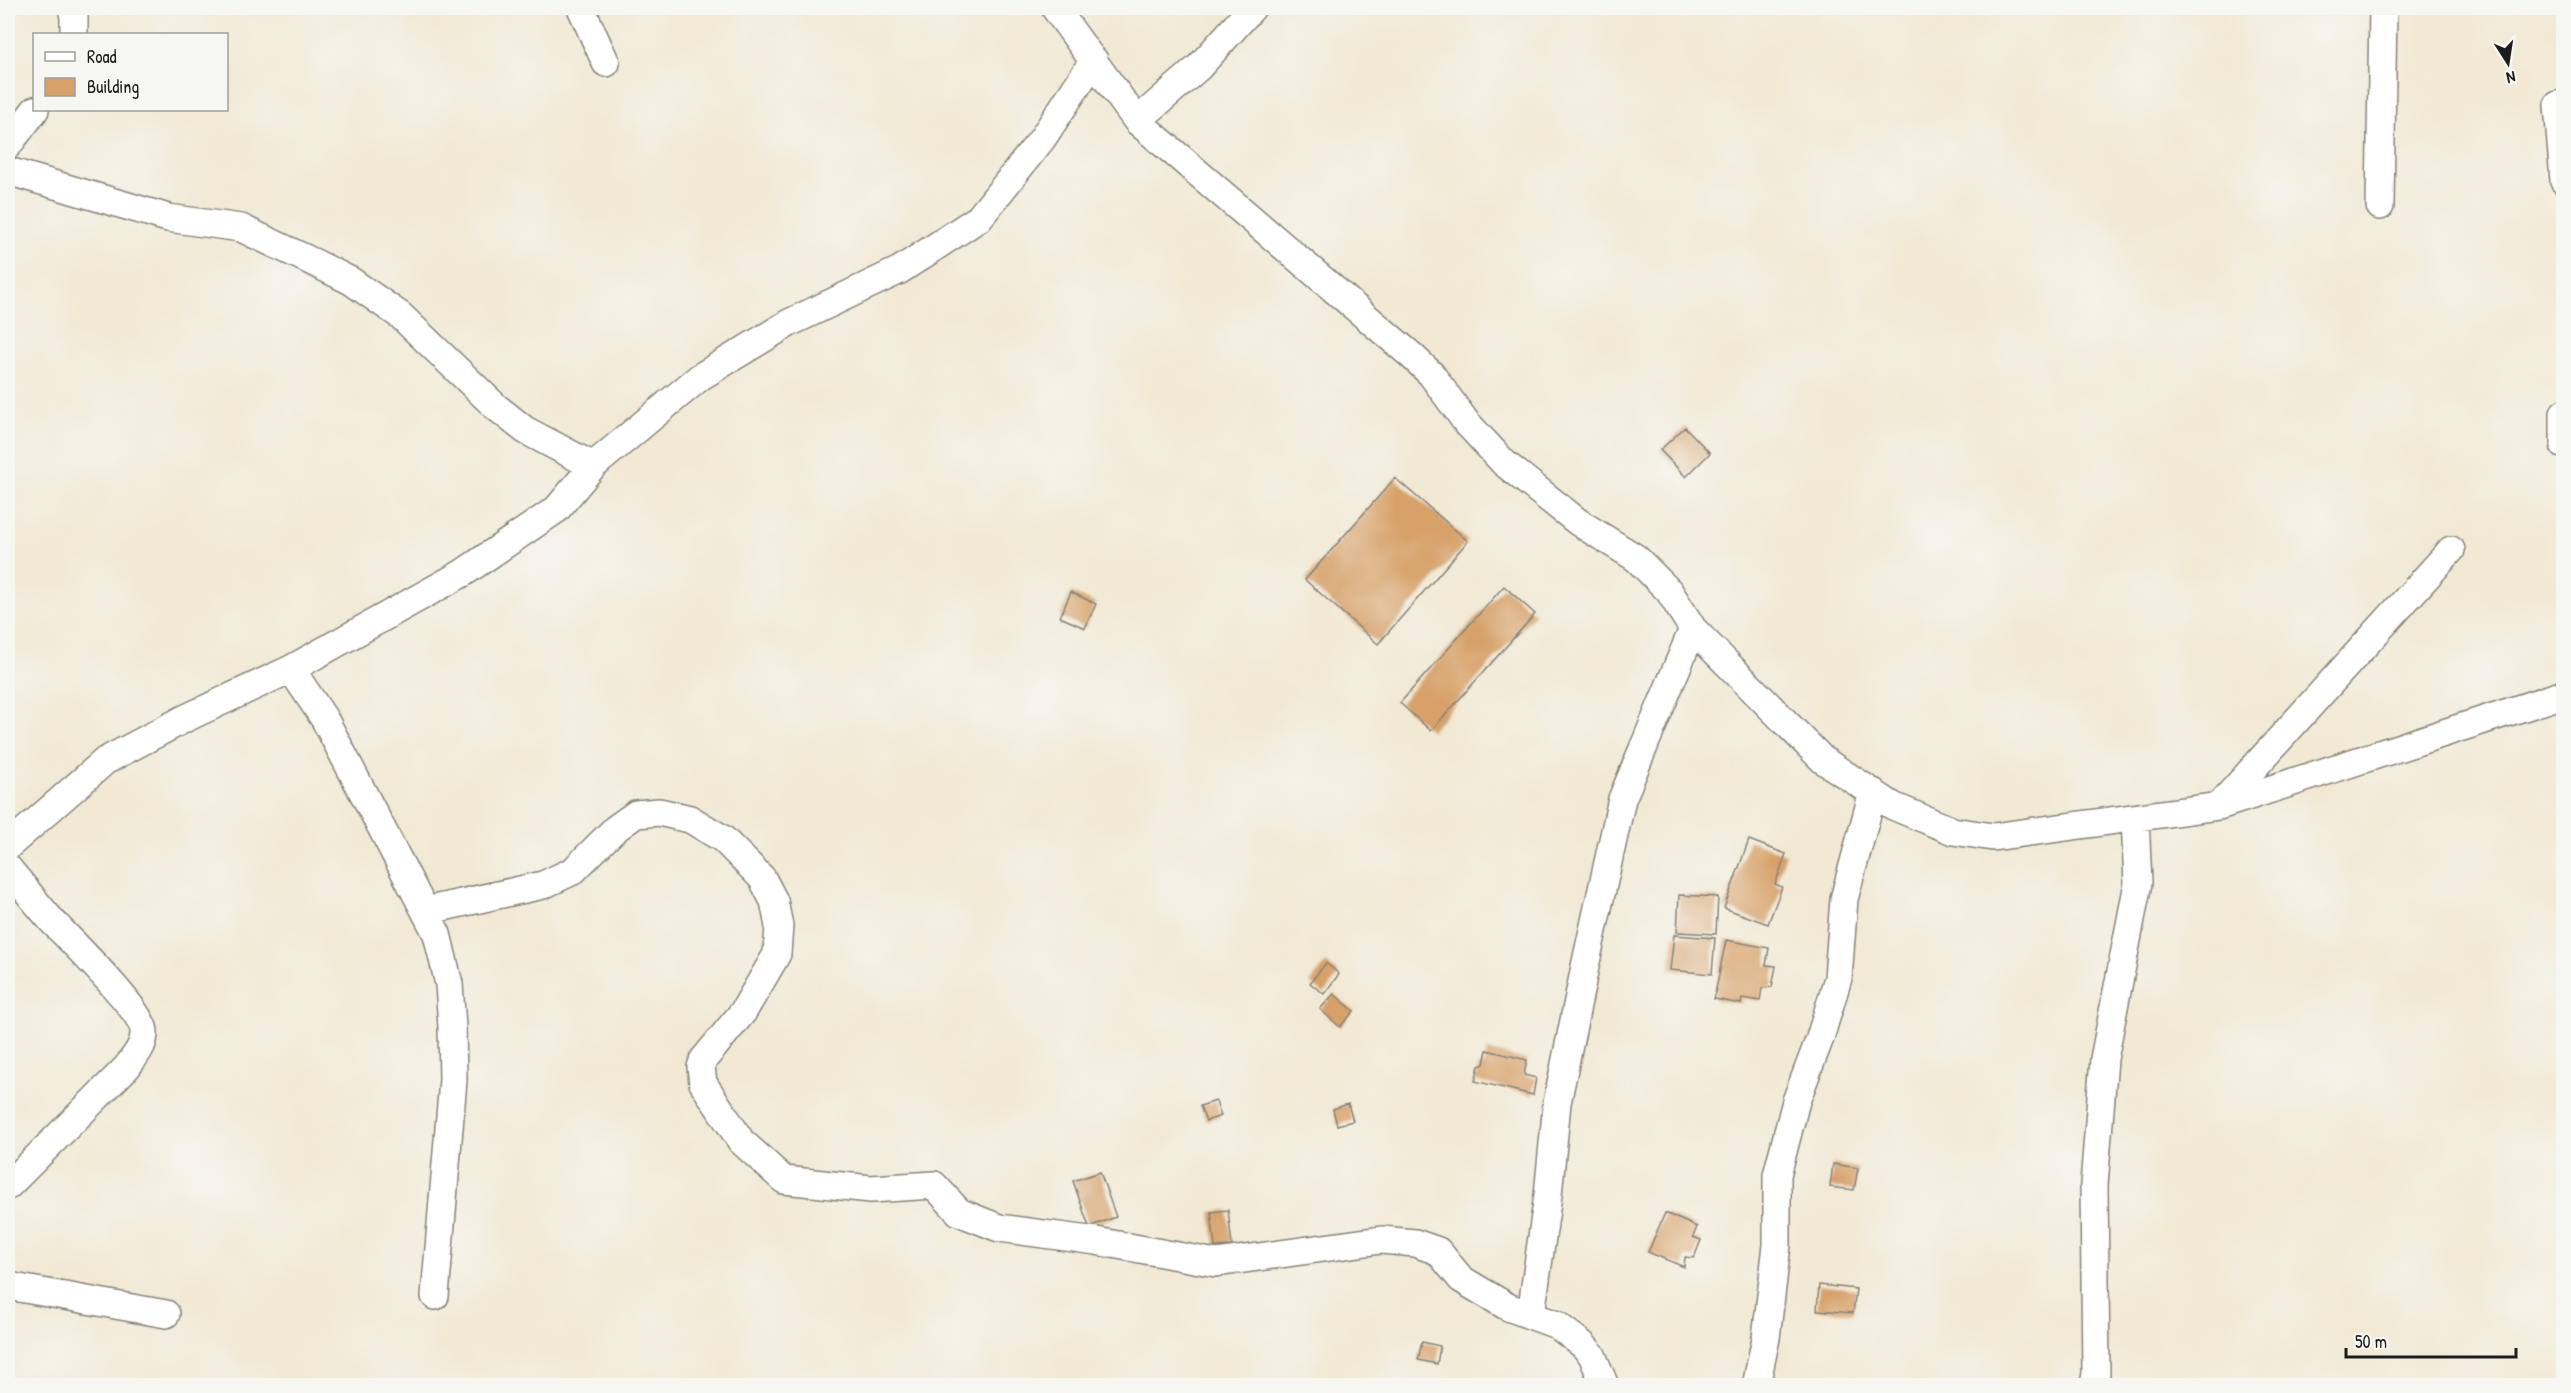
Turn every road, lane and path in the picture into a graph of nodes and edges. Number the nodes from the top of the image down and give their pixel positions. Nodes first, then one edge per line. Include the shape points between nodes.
1 (72, 8) edge
2 (581, 8) edge
3 (1055, 8) edge
4 (1252, 8) edge
5 (2383, 8) edge
6 (74, 33) edge
7 (1094, 60) junction
8 (606, 63) dead end
9 (2558, 105) dead end
10 (34, 111) edge
11 (1137, 121) junction
12 (8, 145) edge
13 (8, 171) edge
14 (2564, 181) edge
15 (2380, 206) dead end
16 (2564, 412) edge
17 (2564, 445) edge
18 (593, 466) junction
19 (2451, 550) dead end
20 (1693, 629) junction
21 (291, 669) junction
22 (2564, 694) edge
23 (1873, 792) junction
24 (2219, 806) junction
25 (2134, 819) junction
26 (8, 846) edge
27 (8, 868) edge
28 (425, 911) junction
29 (8, 1186) edge
30 (8, 1286) edge
31 (435, 1296) dead end
32 (166, 1314) dead end
33 (1531, 1314) junction
34 (1605, 1386) edge
35 (1756, 1386) edge
36 (2094, 1386) edge

1 - 6 street
2 - 8 street
3 - 7 street
4 - 11 street via 1199,67
5 - 15 street
7 - 11 street
7 - 18 street via 1042,139 979,218 900,270 789,323 700,377
9 - 14 street
10 - 12 street
11 - 20 street via 1431,374 1466,422 1504,463 1578,522 1636,558 1669,591
13 - 18 street via 168,218 242,228 315,262 351,281 401,316 525,430
16 - 17 street
18 - 21 street via 557,509 463,573
19 - 24 street
20 - 23 street via 1823,760
20 - 33 street via 1622,799 1557,1102
21 - 26 street via 105,761
21 - 28 street via 325,720
22 - 24 street
23 - 25 street via 1893,806 1953,831 1993,837
23 - 35 street via 1844,900 1838,978 1796,1101 1777,1175 1777,1245
24 - 25 street
25 - 36 street via 2138,883 2104,1059 2094,1185
27 - 29 street via 120,993 144,1028 140,1049 127,1067
28 - 31 street via 437,934 449,984 452,1028 453,1080
28 - 33 street via 543,885 573,871 636,814 659,812 690,819 723,839 762,878 774,901 779,926 777,954 743,1012 701,1067 703,1083 741,1141 784,1180 871,1189 934,1185 958,1212 999,1228 1216,1263 1381,1240 1415,1243 1438,1251 1461,1278 1508,1307
30 - 32 street
33 - 34 street via 1557,1325 1583,1345 1592,1355

